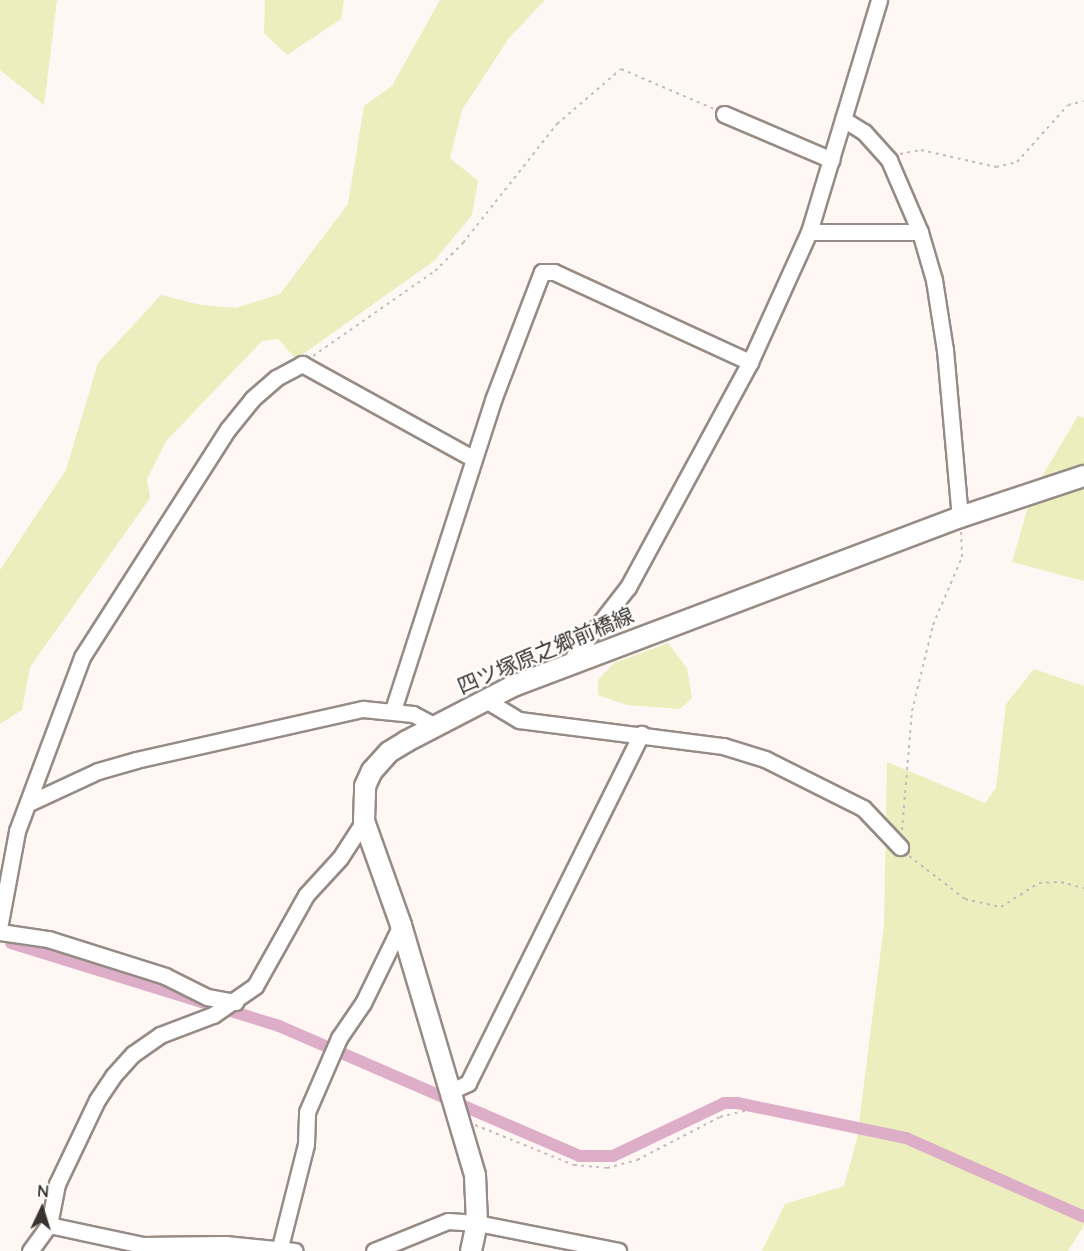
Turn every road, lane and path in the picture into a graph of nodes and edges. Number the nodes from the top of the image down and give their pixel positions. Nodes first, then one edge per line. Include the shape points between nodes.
1 (879, 0) edge
2 (1084, 101) edge
3 (724, 114) joint
4 (843, 119) junction
5 (889, 159) junction
6 (832, 160) junction
7 (809, 232) junction
8 (920, 232) junction
9 (750, 363) junction
10 (302, 364) junction
11 (474, 459) junction
12 (1084, 476) edge
13 (960, 517) junction
14 (569, 663) junction
15 (484, 699) junction
16 (393, 710) junction
17 (434, 725) junction
18 (641, 734) junction
19 (29, 803) junction
20 (364, 821) junction
21 (900, 847) junction
22 (1084, 888) edge
23 (0, 924) edge
24 (401, 925) junction
25 (0, 932) edge
26 (236, 1002) junction
27 (454, 1103) junction
28 (748, 1110) dead end
29 (477, 1222) junction
30 (48, 1225) junction
31 (285, 1250) edge
32 (30, 1251) edge
33 (374, 1251) edge
34 (471, 1251) edge
35 (618, 1251) edge

1 - 4 street
2 - 5 path via 1068,105 1017,162 982,166 921,150
3 - 6 street
3 - 10 path via 621,69 556,124 464,243 435,271
4 - 5 street via 864,132
4 - 6 street
5 - 8 street
6 - 7 street
7 - 8 street
7 - 9 street
8 - 13 street via 934,280 945,350
9 - 11 street via 554,272 542,272
9 - 14 street via 627,587
10 - 11 street
10 - 19 street via 276,378 228,429 82,657 65,693
11 - 16 street
12 - 13 main road, 四ツ塚原之郷前橋線
13 - 14 main road, 四ツ塚原之郷前橋線
13 - 21 path via 962,557 933,625 912,711
14 - 15 main road, 四ツ塚原之郷前橋線
15 - 17 main road, 四ツ塚原之郷前橋線
15 - 18 street via 519,720
16 - 17 street
16 - 19 street via 363,709 136,760 98,771
17 - 20 main road, 四ツ塚原之郷前橋線 via 389,752 372,771 365,786
18 - 21 street via 723,746 765,759 863,808
18 - 27 street via 468,1083
19 - 23 street via 17,831
20 - 24 main road, 四ツ塚原之郷前橋線
20 - 26 street via 340,858 306,895 255,986
21 - 22 path via 923,870 965,900 1001,907 1039,883 1061,882
24 - 27 main road, 四ツ塚原之郷前橋線
24 - 31 street via 363,1003 339,1038 307,1112 306,1144
25 - 26 street via 48,939 165,976 207,997
26 - 30 street via 160,1035 133,1054 113,1076 97,1100 57,1184
27 - 28 path via 574,1166 607,1168 637,1160 720,1117
27 - 29 main road, 四ツ塚原之郷前橋線 via 475,1175
29 - 33 street via 441,1222
29 - 34 main road, 四ツ塚原之郷前橋線
29 - 35 street
30 - 31 street via 142,1245
30 - 32 street

